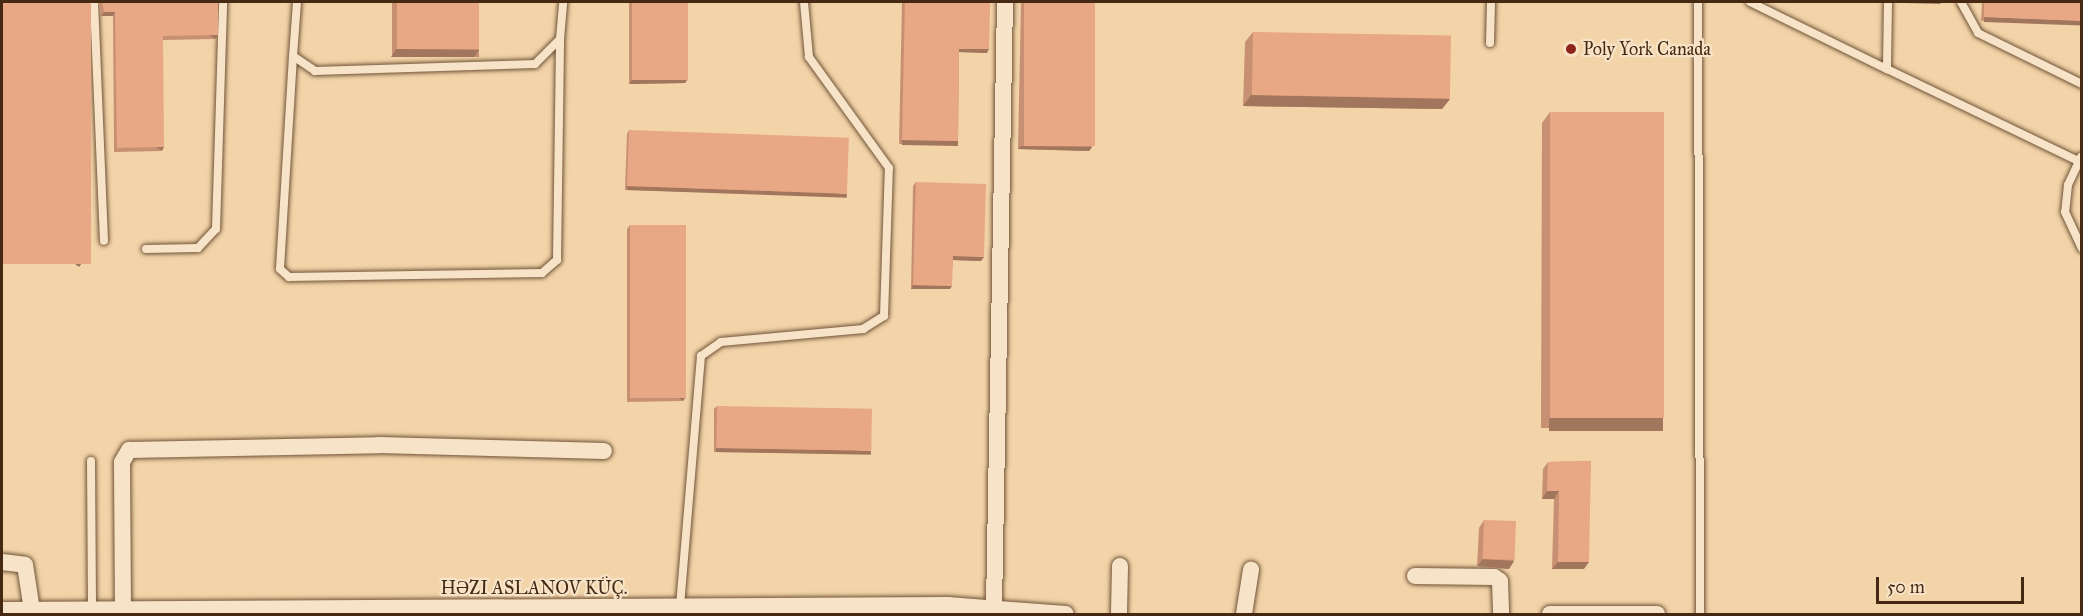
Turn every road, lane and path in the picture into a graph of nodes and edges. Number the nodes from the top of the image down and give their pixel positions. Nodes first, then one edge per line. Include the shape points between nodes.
1 (94, 2) edge
2 (223, 2) edge
3 (297, 2) edge
4 (563, 2) edge
5 (804, 2) edge
6 (1005, 2) edge
7 (1491, 2) edge
8 (1698, 2) edge
9 (1750, 2) edge
10 (1888, 2) edge
11 (1961, 2) edge
12 (560, 39) junction
13 (1490, 44) dead end
14 (293, 56) junction
15 (1887, 69) junction
16 (2082, 84) edge
17 (2080, 160) edge
18 (104, 241) dead end
19 (2082, 248) edge
20 (146, 249) dead end
21 (604, 451) dead end
22 (91, 461) dead end
23 (2, 562) edge
24 (1120, 566) dead end
25 (1251, 570) dead end
26 (1415, 576) dead end
27 (994, 607) junction
28 (2, 610) edge
29 (32, 610) junction
30 (123, 610) junction
31 (680, 610) edge
32 (948, 610) edge
33 (92, 611) junction
34 (1066, 615) edge
35 (1119, 615) edge
36 (1244, 615) edge
37 (1502, 615) edge
38 (1550, 615) edge
39 (1658, 615) edge
40 (1700, 615) edge

1 - 18 lane
2 - 20 lane via 216,229 198,248
3 - 14 lane
4 - 12 lane
5 - 31 lane via 808,57 889,168 884,316 863,328 721,342 700,356
6 - 27 street
7 - 13 lane
8 - 40 lane
9 - 15 lane
10 - 15 lane
11 - 16 lane via 1978,33
12 - 14 lane via 535,64 519,67 315,71
12 - 14 lane via 557,260 542,273 290,277 280,269
15 - 17 lane
17 - 19 lane via 2065,212
21 - 30 street via 379,445 129,450 122,462
22 - 33 lane
23 - 29 street via 25,565
24 - 35 street
25 - 36 street
26 - 37 street via 1494,577 1500,581
27 - 32 street, HƏZI ASLANOV KÜÇ.
27 - 34 street, HƏZI ASLANOV KÜÇ.
28 - 29 street, HƏZI ASLANOV KÜÇ.
29 - 33 street, HƏZI ASLANOV KÜÇ.
30 - 31 street, HƏZI ASLANOV KÜÇ.
30 - 33 street, HƏZI ASLANOV KÜÇ.
31 - 32 street, HƏZI ASLANOV KÜÇ.
38 - 39 street

